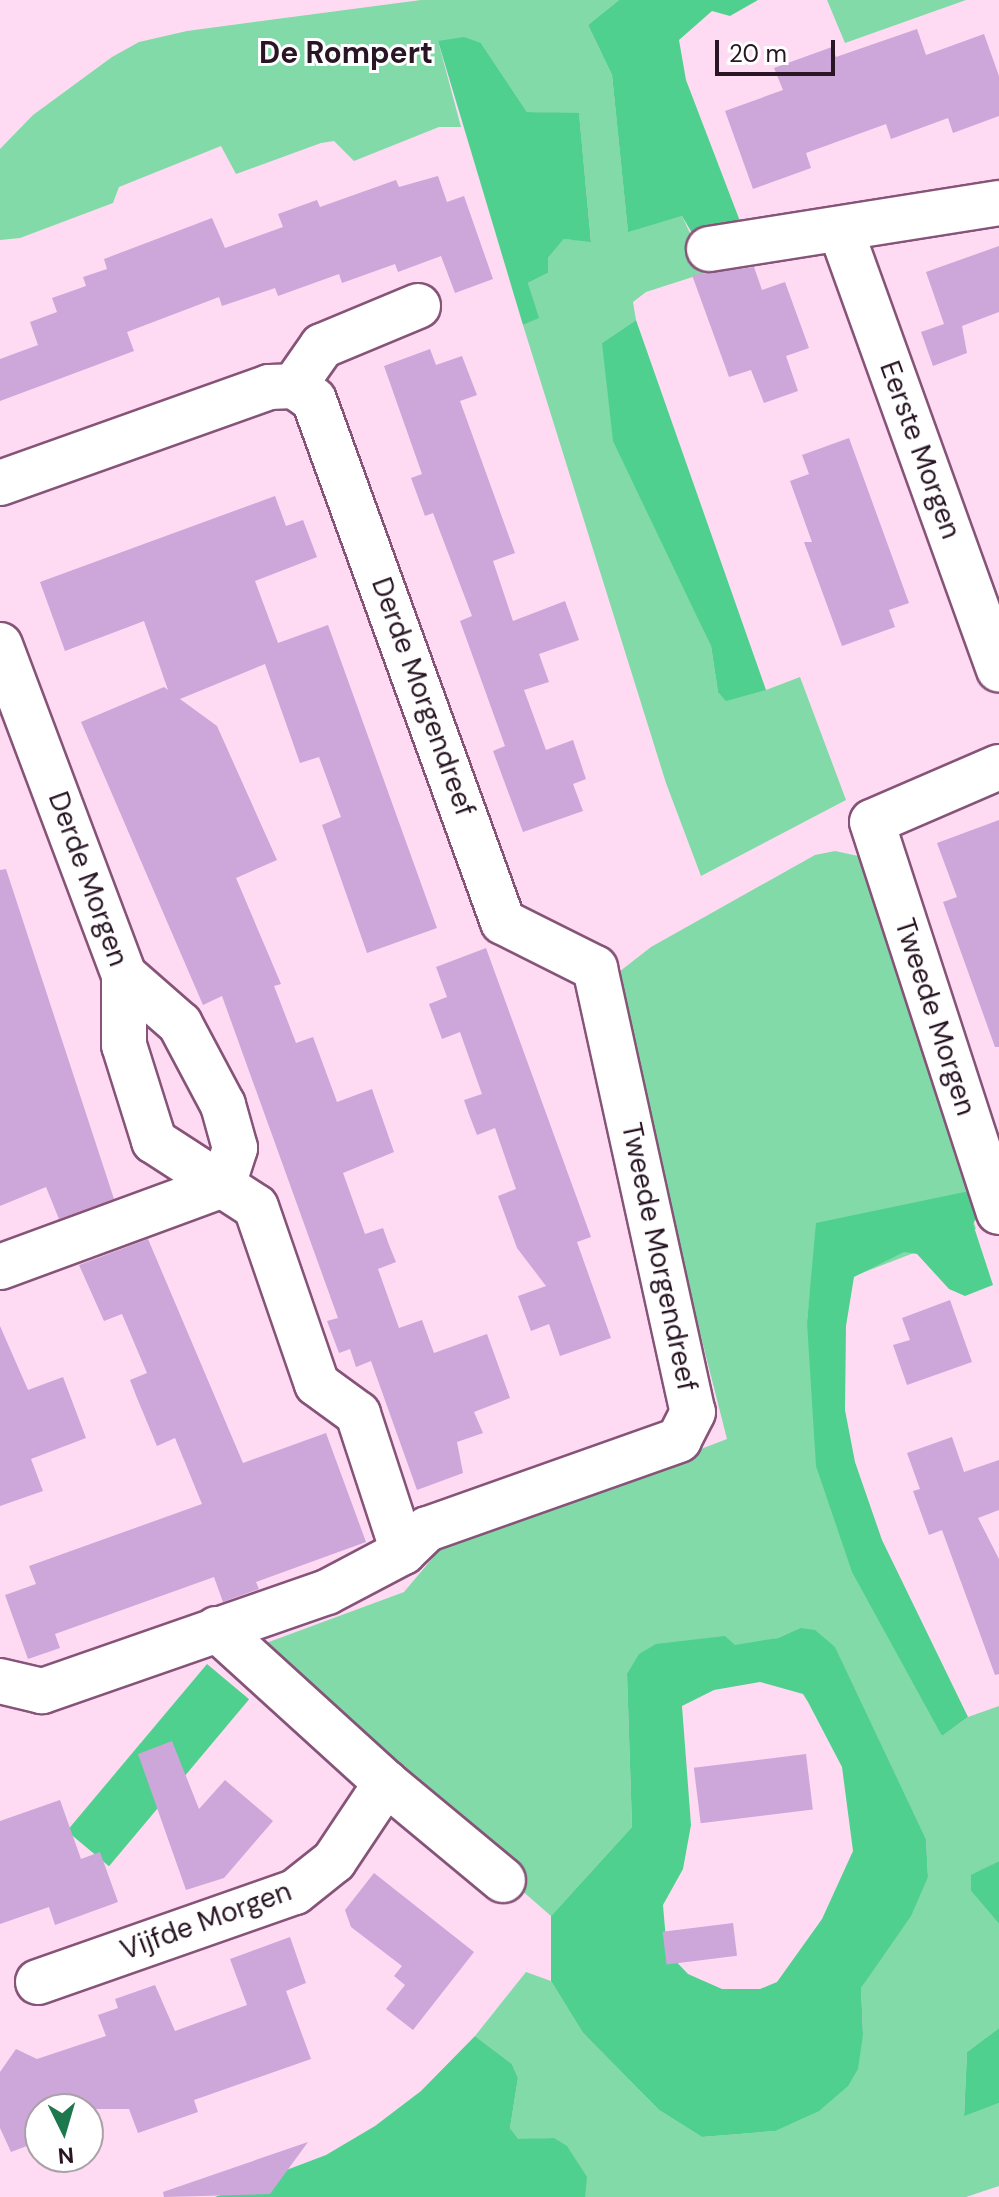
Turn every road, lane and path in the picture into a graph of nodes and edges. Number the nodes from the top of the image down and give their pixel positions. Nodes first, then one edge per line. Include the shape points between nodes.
1 (999, 203) edge
2 (841, 231) junction
3 (709, 249) dead end
4 (418, 306) dead end
5 (294, 386) junction
6 (0, 483) edge
7 (0, 645) edge
8 (999, 669) edge
9 (999, 767) edge
10 (595, 968) joint
11 (124, 975) junction
12 (223, 1185) junction
13 (999, 1212) edge
14 (0, 1267) edge
15 (403, 1552) junction
16 (217, 1629) junction
17 (0, 1681) edge
18 (386, 1783) junction
19 (503, 1880) dead end
20 (38, 1982) dead end

1 - 2 street
2 - 3 street
2 - 8 street, Eerste Morgen
4 - 5 street via 322,346
5 - 6 street via 269,387
5 - 10 street, Derde Morgendreef via 314,400 331,441 503,922
7 - 11 street, Derde Morgen
9 - 13 street, Tweede Morgen via 872,822
10 - 15 street, Tweede Morgendreef via 693,1412 679,1440 427,1529
11 - 12 street via 180,1024 223,1105 235,1148
11 - 12 street, Derde Morgen via 124,1045 154,1141
12 - 14 street
12 - 15 street, Derde Morgen via 256,1207 317,1384 358,1414
15 - 16 street, Tweede Morgendreef via 327,1592
16 - 17 street, Tweede Morgendreef via 42,1691
16 - 18 street
18 - 19 street
18 - 20 street, Vijfde Morgen via 334,1861 295,1892

